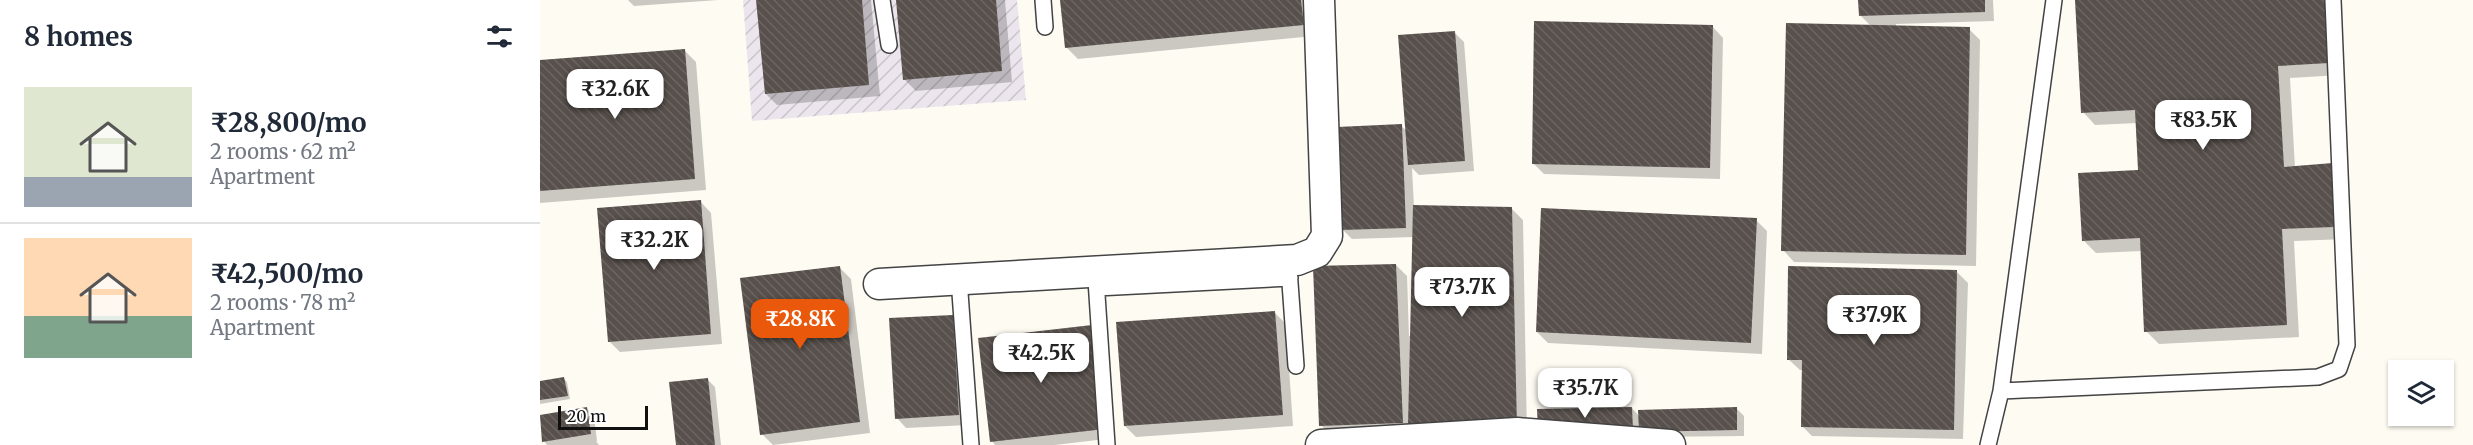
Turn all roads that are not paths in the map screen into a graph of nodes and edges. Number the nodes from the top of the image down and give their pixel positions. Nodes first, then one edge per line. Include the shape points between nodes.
1 (882, 0) edge
2 (1043, 0) edge
3 (1319, 0) edge
4 (2054, 0) edge
5 (2333, 0) edge
6 (1045, 27) dead end
7 (889, 45) dead end
8 (1289, 269) junction
9 (959, 279) junction
10 (1096, 280) junction
11 (879, 284) dead end
12 (1296, 366) dead end
13 (2001, 392) junction
14 (971, 445) edge
15 (1107, 445) edge
16 (1321, 445) edge
17 (1670, 445) edge
18 (1988, 445) edge

1 - 7 lane
2 - 6 lane
3 - 8 street via 1327,236 1317,252 1297,260
4 - 13 lane
5 - 13 lane via 2347,345 2339,369 2318,377
8 - 10 street
8 - 12 lane
9 - 10 street
9 - 11 street
9 - 14 lane
10 - 15 lane
13 - 18 lane
16 - 17 street via 1517,433

